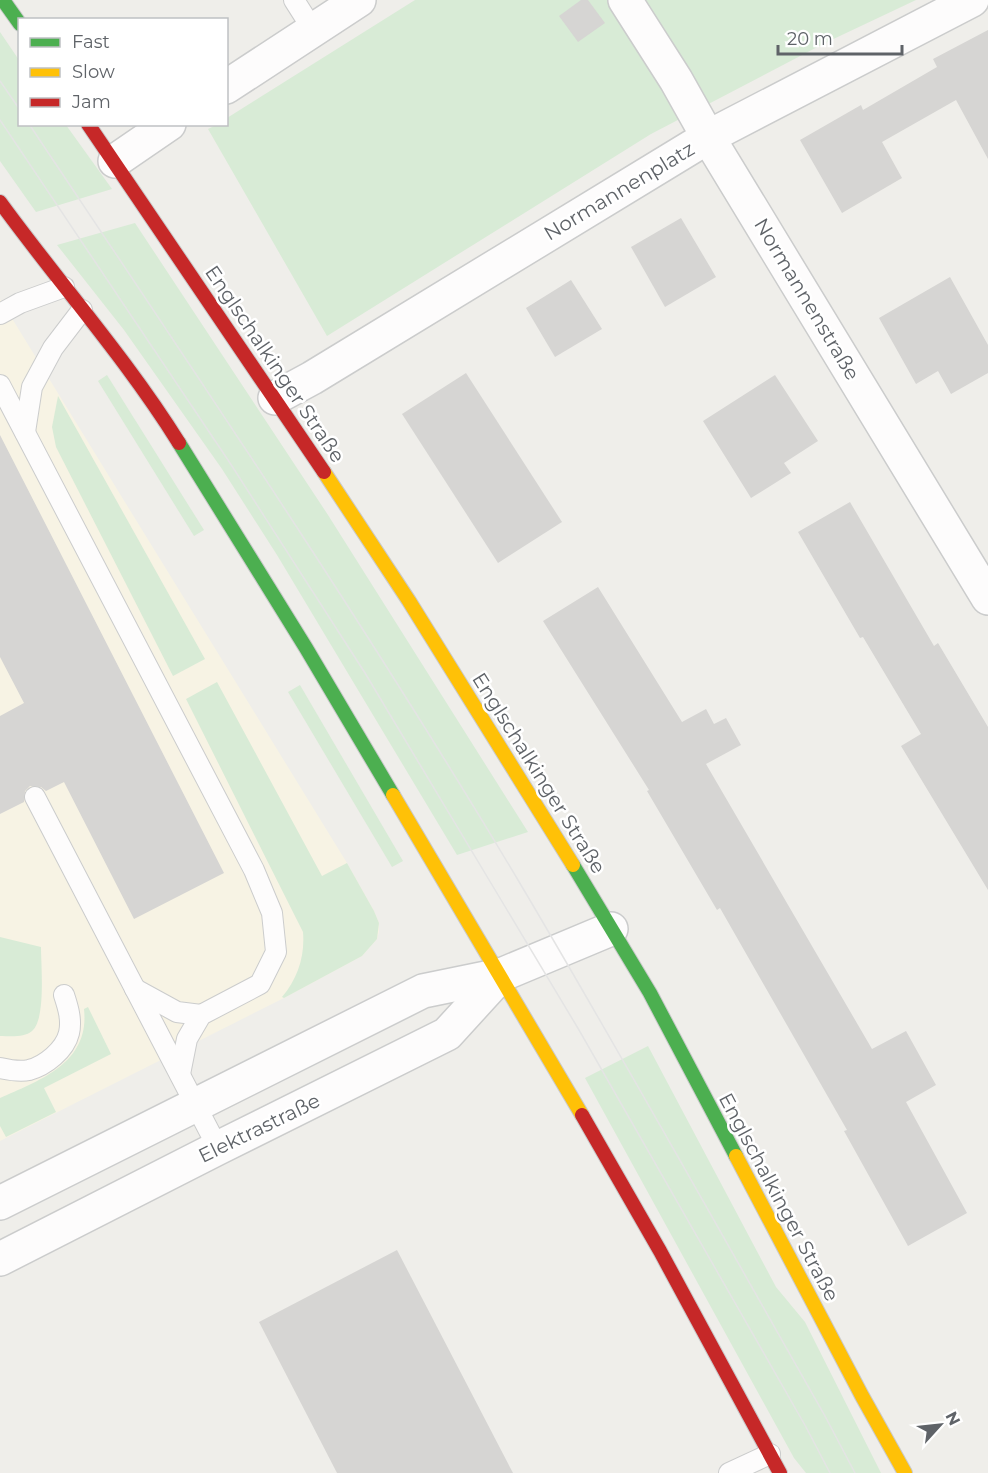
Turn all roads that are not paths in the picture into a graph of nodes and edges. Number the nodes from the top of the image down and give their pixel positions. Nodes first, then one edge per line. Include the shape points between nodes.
1 (3, 0) edge
2 (294, 0) edge
3 (358, 0) edge
4 (625, 0) edge
5 (972, 0) edge
6 (18, 21) edge
7 (313, 30) junction
8 (228, 86) edge
9 (89, 126) edge
10 (166, 126) edge
11 (708, 136) junction
12 (115, 161) junction
13 (0, 202) edge
14 (64, 287) junction
15 (82, 310) junction
16 (0, 314) edge
17 (0, 385) edge
18 (275, 398) junction
19 (25, 432) junction
20 (988, 598) edge
21 (35, 797) dead end
22 (611, 929) junction
23 (501, 975) junction
24 (135, 988) junction
25 (64, 995) dead end
26 (201, 1015) junction
27 (0, 1068) edge
28 (180, 1074) junction
29 (195, 1104) junction
30 (218, 1148) junction
31 (0, 1203) edge
32 (0, 1259) edge
33 (770, 1454) junction
34 (729, 1473) edge
35 (780, 1473) edge
36 (905, 1473) edge

1 - 6 main road
2 - 7 lane
3 - 7 street
4 - 11 street, Normannenstraße
5 - 11 street, Normannenplatz
7 - 8 street
9 - 12 main road, Englschalkinger Straße
10 - 12 street
11 - 18 street, Normannenplatz
11 - 20 street, Normannenstraße
12 - 18 main road, Englschalkinger Straße
13 - 14 main road
14 - 15 main road
14 - 16 lane
15 - 19 lane via 53,348 32,387
15 - 23 main road via 172,432
17 - 19 lane
18 - 22 main road, Englschalkinger Straße via 471,699
19 - 26 lane via 254,870 272,913 276,952 260,984
21 - 24 lane
22 - 23 street, Elektrastraße
22 - 36 main road, Englschalkinger Straße via 650,993
23 - 29 street, Elektrastraße via 423,991
23 - 30 street, Elektrastraße via 447,1034
23 - 33 main road via 660,1251
24 - 26 lane via 177,1012
24 - 28 lane
25 - 27 lane via 70,1012 69,1033 54,1056 42,1066 26,1071
26 - 28 lane via 187,1039
28 - 29 lane
29 - 30 lane
29 - 31 street, Elektrastraße
30 - 32 street, Elektrastraße
33 - 34 lane
33 - 35 main road

